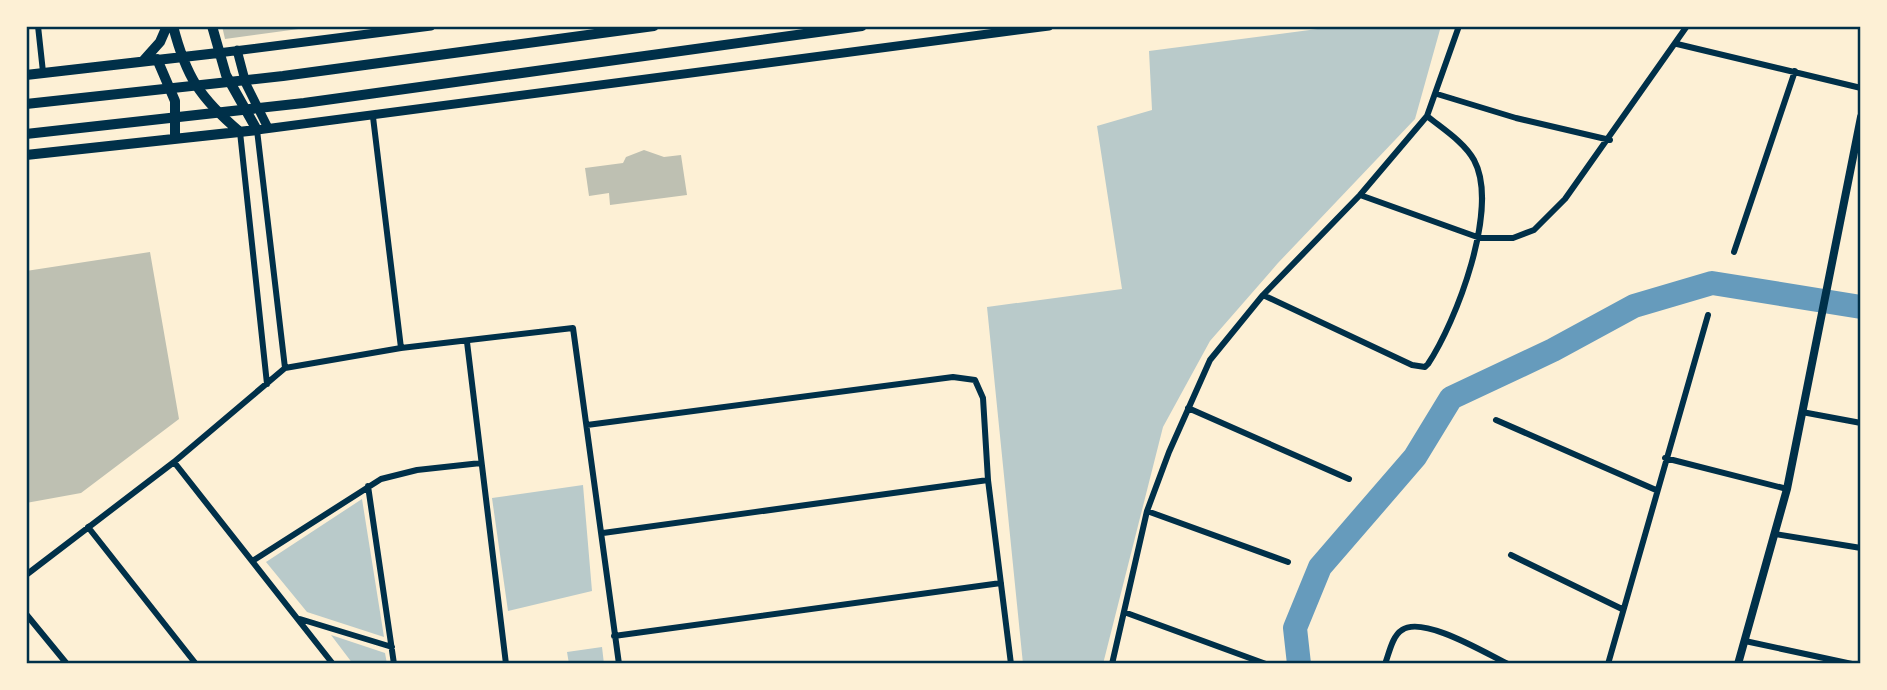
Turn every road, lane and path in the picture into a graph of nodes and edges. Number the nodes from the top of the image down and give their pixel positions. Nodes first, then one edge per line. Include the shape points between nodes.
1 (38, 26) edge
2 (167, 26) edge
3 (173, 26) edge
4 (212, 26) edge
5 (431, 26) edge
6 (654, 26) edge
7 (862, 26) edge
8 (1049, 26) edge
9 (1459, 26) edge
10 (1687, 26) edge
11 (358, 30) edge
12 (1678, 44) junction
13 (237, 50) junction
14 (218, 52) junction
15 (181, 56) junction
16 (156, 59) junction
17 (143, 61) junction
18 (1795, 71) junction
19 (43, 72) junction
20 (26, 75) edge
21 (1861, 88) edge
22 (1437, 94) junction
23 (26, 104) edge
24 (1427, 116) junction
25 (373, 117) junction
26 (1861, 117) edge
27 (263, 129) junction
28 (240, 132) junction
29 (26, 134) edge
30 (175, 137) junction
31 (1610, 140) junction
32 (26, 155) edge
33 (1360, 195) junction
34 (1480, 238) junction
35 (1734, 253) dead end
36 (1264, 295) junction
37 (1708, 315) dead end
38 (467, 342) junction
39 (401, 348) junction
40 (285, 368) junction
41 (267, 384) junction
42 (1188, 408) junction
43 (1802, 412) junction
44 (1496, 420) dead end
45 (1861, 423) edge
46 (587, 425) junction
47 (1665, 458) junction
48 (174, 462) junction
49 (481, 463) junction
50 (1349, 479) dead end
51 (988, 480) junction
52 (368, 486) junction
53 (1787, 488) junction
54 (1656, 490) junction
55 (1147, 511) junction
56 (88, 527) junction
57 (603, 533) junction
58 (1775, 534) junction
59 (1861, 548) edge
60 (1511, 555) dead end
61 (254, 560) junction
62 (1288, 562) dead end
63 (26, 575) edge
64 (1001, 583) junction
65 (1622, 609) junction
66 (1124, 612) junction
67 (26, 614) edge
68 (299, 619) junction
69 (614, 636) junction
70 (1745, 641) junction
71 (392, 647) junction
72 (331, 661) edge
73 (67, 664) edge
74 (196, 664) edge
75 (321, 664) edge
76 (394, 664) edge
77 (506, 664) edge
78 (619, 664) edge
79 (1011, 664) edge
80 (1112, 664) edge
81 (1266, 664) edge
82 (1385, 664) edge
83 (1508, 664) edge
84 (1608, 664) edge
85 (1738, 664) edge
86 (1852, 664) edge

1 - 19 street
2 - 17 main road
3 - 15 main road
4 - 14 main road
5 - 11 main road
6 - 23 highway via 283,76
7 - 29 highway via 304,103
8 - 25 main road
9 - 22 street
10 - 12 street
11 - 13 main road
12 - 18 street
12 - 31 street
13 - 14 main road
13 - 27 main road
14 - 15 main road
14 - 27 main road via 226,75
15 - 16 main road
15 - 28 main road via 193,84
16 - 17 main road
16 - 30 main road via 175,101
17 - 19 main road
18 - 21 street
18 - 35 street
19 - 20 main road
22 - 24 street
22 - 31 street
24 - 33 street
24 - 34 street via 1474,159 1480,176
25 - 27 main road
25 - 39 street
26 - 43 street
27 - 28 main road
27 - 40 street
28 - 30 main road
28 - 41 street
30 - 32 main road
31 - 34 street via 1566,199 1534,230 1513,238
33 - 34 street
33 - 36 street
34 - 36 street via 1466,281 1425,367
36 - 42 street via 1210,360
37 - 47 street
38 - 39 street
38 - 46 street via 573,328
38 - 49 street
39 - 40 street
40 - 41 street
41 - 48 street
42 - 50 street
42 - 55 street
43 - 45 street
43 - 53 street
44 - 54 street
46 - 51 street via 953,377 975,380 983,398
46 - 57 street
47 - 53 street
47 - 54 street
48 - 56 street
48 - 61 street
49 - 52 street via 397,474
49 - 77 street
51 - 57 street
51 - 64 street
52 - 61 street
52 - 71 street
53 - 58 street
54 - 65 street
55 - 62 street
55 - 66 street
56 - 63 street
56 - 74 street
57 - 69 street
58 - 59 street
58 - 70 street
60 - 65 street
61 - 68 street
64 - 69 street
64 - 79 street
65 - 84 street
66 - 80 street
66 - 81 street
67 - 73 street
68 - 71 street
68 - 72 street
69 - 78 street
70 - 85 street
70 - 86 street
71 - 76 street
72 - 75 street
82 - 83 street via 1395,637 1412,626 1441,632

